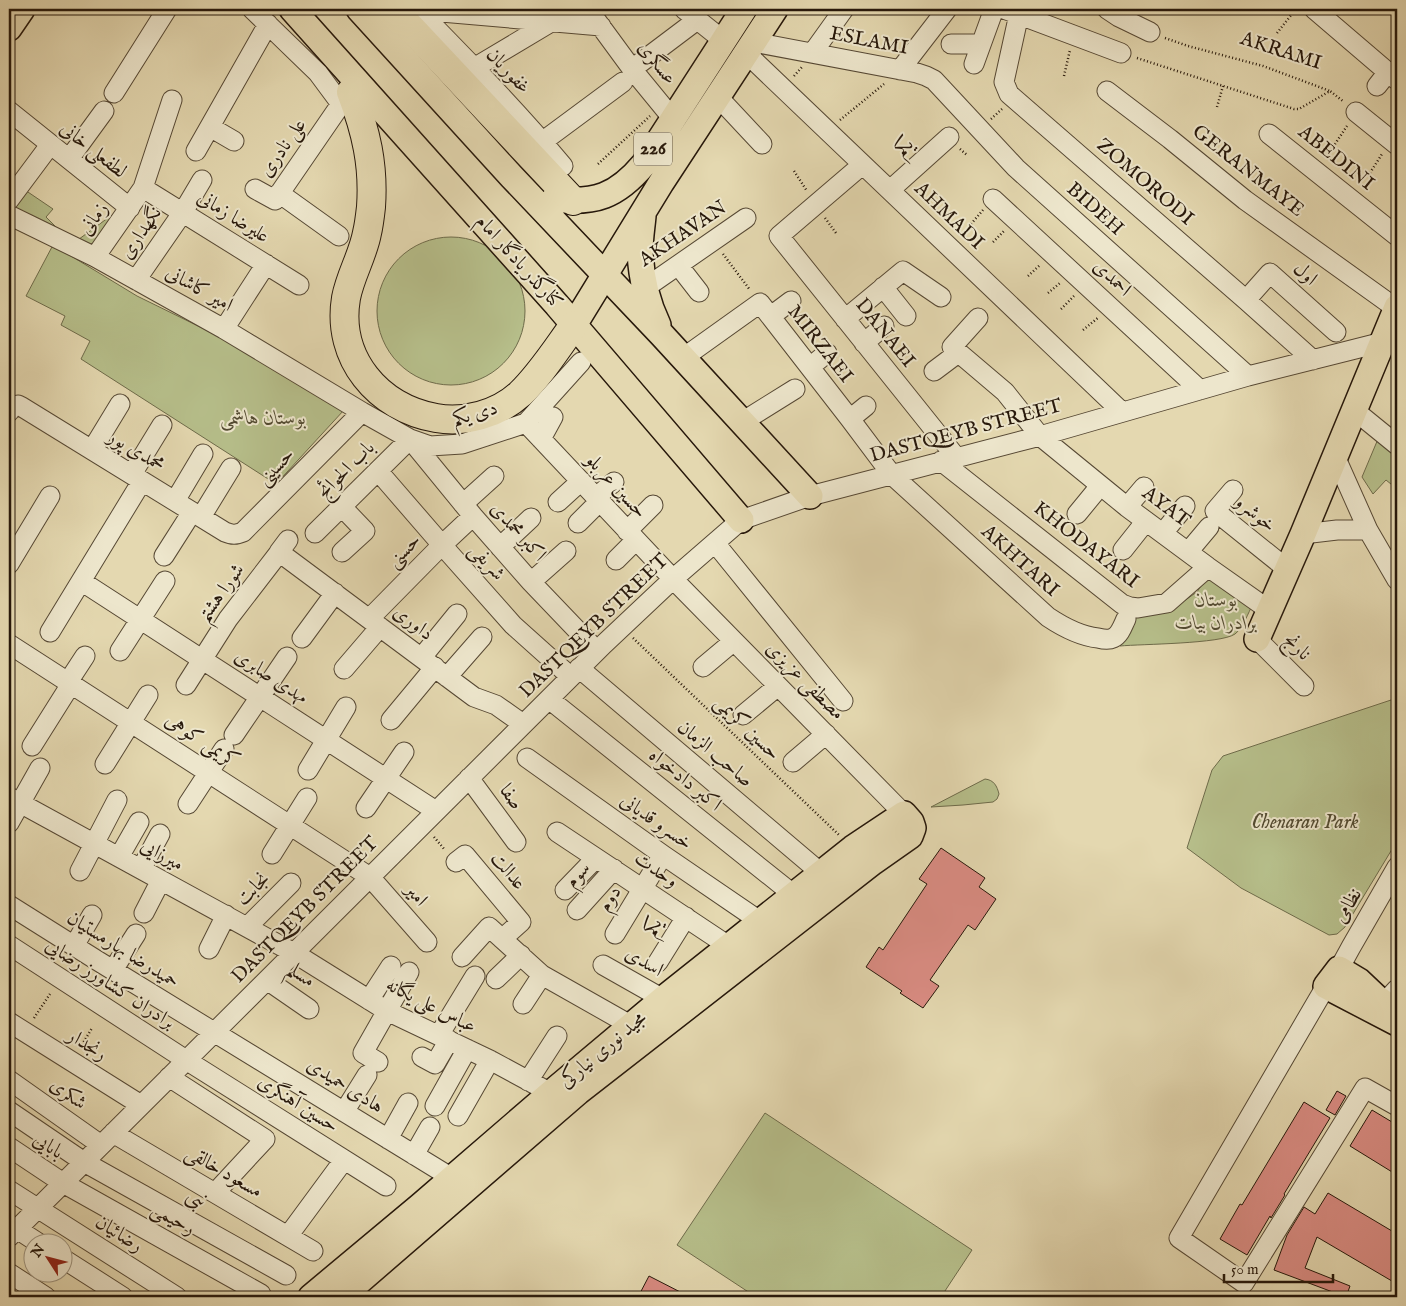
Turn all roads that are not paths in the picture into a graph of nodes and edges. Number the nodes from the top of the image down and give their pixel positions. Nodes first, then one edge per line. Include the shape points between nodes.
1 (22, 9) edge
2 (167, 9) edge
3 (252, 9) edge
4 (292, 9) edge
5 (360, 9) edge
6 (409, 9) edge
7 (588, 9) edge
8 (744, 9) edge
9 (775, 9) edge
10 (844, 9) edge
11 (946, 9) edge
12 (994, 9) edge
13 (1107, 9) edge
14 (1314, 9) edge
15 (1012, 12) edge
16 (492, 13) edge
17 (690, 14) edge
18 (546, 15) edge
19 (268, 24) junction
20 (601, 26) junction
21 (9, 28) edge
22 (1150, 32) road end
23 (724, 40) junction
24 (950, 44) dead end
25 (981, 44) junction
26 (750, 47) junction
27 (815, 51) junction
28 (1121, 53) road end
29 (974, 64) dead end
30 (474, 68) junction
31 (909, 72) junction
32 (628, 75) junction
33 (1387, 79) edge
34 (1107, 91) dead end
35 (114, 93) dead end
36 (718, 97) junction
37 (346, 98) junction
38 (172, 100) dead end
39 (9, 111) edge
40 (104, 111) dead end
41 (667, 112) junction
42 (1356, 112) road end
43 (210, 127) junction
44 (1269, 134) dead end
45 (949, 137) dead end
46 (234, 141) dead end
47 (542, 142) junction
48 (1394, 142) edge
49 (762, 144) dead end
50 (50, 145) junction
51 (196, 151) dead end
52 (69, 159) junction
53 (563, 166) dead end
54 (855, 171) dead end
55 (512, 177) junction
56 (202, 180) dead end
57 (143, 188) junction
58 (255, 189) dead end
59 (890, 190) junction
60 (279, 192) junction
61 (9, 200) edge
62 (993, 200) dead end
63 (573, 201) junction
64 (130, 208) junction
65 (183, 212) junction
66 (643, 212) junction
67 (9, 215) edge
68 (746, 218) dead end
69 (339, 236) dead end
70 (1397, 236) edge
71 (95, 257) junction
72 (266, 264) junction
73 (678, 265) junction
74 (604, 275) junction
75 (136, 280) junction
76 (299, 285) dead end
77 (883, 287) junction
78 (645, 288) junction
79 (699, 292) dead end
80 (941, 297) dead end
81 (1246, 300) junction
82 (791, 301) dead end
83 (1397, 308) edge
84 (766, 310) junction
85 (906, 316) dead end
86 (978, 318) dead end
87 (845, 319) junction
88 (574, 325) junction
89 (884, 326) dead end
90 (224, 329) junction
91 (1336, 332) dead end
92 (662, 335) junction
93 (1382, 342) junction
94 (864, 343) junction
95 (955, 350) junction
96 (827, 353) dead end
97 (683, 358) junction
98 (1313, 360) junction
99 (581, 362) dead end
100 (810, 367) junction
101 (934, 372) dead end
102 (1248, 376) junction
103 (810, 387) junction
104 (1200, 390) junction
105 (120, 404) dead end
106 (866, 406) dead end
107 (1354, 410) junction
108 (1121, 411) junction
109 (9, 412) edge
110 (362, 412) junction
111 (553, 417) dead end
112 (850, 418) junction
113 (742, 422) junction
114 (526, 423) junction
115 (162, 426) dead end
116 (1040, 436) junction
117 (541, 438) junction
118 (410, 439) junction
119 (1397, 444) edge
120 (92, 450) junction
121 (203, 454) dead end
122 (1335, 456) junction
123 (948, 459) junction
124 (230, 468) dead end
125 (378, 471) junction
126 (892, 475) junction
127 (494, 476) dead end
128 (137, 478) junction
129 (581, 481) junction
130 (614, 482) dead end
131 (1100, 486) junction
132 (1144, 487) dead end
133 (1233, 490) dead end
134 (50, 496) dead end
135 (810, 496) junction
136 (598, 499) junction
137 (175, 501) junction
138 (558, 502) dead end
139 (653, 505) dead end
140 (341, 506) junction
141 (1185, 506) dead end
142 (1127, 507) junction
143 (468, 510) junction
144 (197, 514) junction
145 (1077, 514) dead end
146 (532, 518) dead end
147 (741, 520) junction
148 (1146, 521) junction
149 (578, 523) dead end
150 (1209, 527) dead end
151 (1368, 530) junction
152 (243, 532) joint
153 (315, 532) dead end
154 (1163, 534) junction
155 (1303, 534) junction
156 (632, 535) junction
157 (715, 543) junction
158 (442, 545) junction
159 (500, 547) junction
160 (282, 549) joint
161 (1123, 550) dead end
162 (342, 552) dead end
163 (566, 552) dead end
164 (1188, 552) junction
165 (164, 556) dead end
166 (616, 560) dead end
167 (9, 564) edge
168 (1208, 567) junction
169 (1287, 569) junction
170 (674, 579) junction
171 (1397, 580) edge
172 (81, 581) junction
173 (165, 581) dead end
174 (531, 582) junction
175 (335, 593) junction
176 (1269, 610) junction
177 (457, 614) dead end
178 (1126, 619) dead end
179 (141, 620) junction
180 (375, 623) junction
181 (482, 636) dead end
182 (302, 638) dead end
183 (1257, 639) joint
184 (734, 641) junction
185 (9, 644) edge
186 (120, 651) dead end
187 (597, 651) junction
188 (85, 656) dead end
189 (287, 657) dead end
190 (202, 659) junction
191 (33, 660) junction
192 (435, 667) junction
193 (703, 667) dead end
194 (344, 669) dead end
195 (575, 673) junction
196 (70, 683) junction
197 (186, 685) dead end
198 (778, 686) junction
199 (1304, 686) dead end
200 (148, 695) dead end
201 (260, 697) junction
202 (549, 699) junction
203 (843, 700) dead end
204 (346, 706) dead end
205 (743, 716) dead end
206 (391, 720) dead end
207 (131, 723) junction
208 (524, 724) junction
209 (826, 734) junction
210 (326, 739) junction
211 (32, 746) dead end
212 (404, 752) dead end
213 (527, 758) dead end
214 (793, 762) dead end
215 (105, 764) dead end
216 (40, 768) dead end
217 (308, 770) dead end
218 (209, 772) junction
219 (386, 778) junction
220 (469, 778) junction
221 (307, 798) dead end
222 (14, 800) edge
223 (117, 800) dead end
224 (188, 804) dead end
225 (366, 808) dead end
226 (430, 818) junction
227 (139, 822) dead end
228 (9, 823) edge
229 (290, 825) junction
230 (907, 825) junction
231 (557, 832) dead end
232 (160, 834) dead end
233 (516, 842) dead end
234 (94, 844) junction
235 (272, 854) dead end
236 (663, 855) junction
237 (119, 857) junction
238 (596, 858) junction
239 (456, 862) road end
240 (1397, 867) edge
241 (141, 869) junction
242 (614, 869) junction
243 (80, 871) dead end
244 (821, 873) junction
245 (370, 877) junction
246 (161, 880) junction
247 (292, 883) dead end
248 (642, 889) junction
249 (565, 890) dead end
250 (794, 895) junction
251 (9, 905) edge
252 (577, 910) dead end
253 (144, 913) dead end
254 (92, 915) dead end
255 (226, 916) junction
256 (686, 917) junction
257 (761, 922) junction
258 (247, 927) junction
259 (496, 933) junction
260 (136, 934) dead end
261 (615, 934) dead end
262 (427, 942) dead end
263 (9, 945) edge
264 (74, 946) junction
265 (730, 947) junction
266 (209, 949) dead end
267 (294, 953) junction
268 (521, 955) junction
269 (462, 956) dead end
270 (658, 962) dead end
271 (603, 965) dead end
272 (392, 966) dead end
273 (113, 970) junction
274 (409, 972) dead end
275 (542, 975) junction
276 (475, 976) dead end
277 (1333, 978) junction
278 (496, 979) dead end
279 (267, 980) junction
280 (663, 999) junction
281 (369, 1000) junction
282 (523, 1004) dead end
283 (1394, 1007) edge
284 (310, 1008) dead end
285 (388, 1011) junction
286 (9, 1022) edge
287 (632, 1026) junction
288 (214, 1032) junction
289 (557, 1036) dead end
290 (444, 1038) junction
291 (467, 1049) junction
292 (422, 1057) dead end
293 (186, 1060) junction
294 (490, 1060) junction
295 (169, 1077) junction
296 (9, 1080) edge
297 (528, 1081) junction
298 (551, 1093) junction
299 (408, 1103) dead end
300 (141, 1105) junction
301 (435, 1106) dead end
302 (1397, 1106) edge
303 (9, 1111) edge
304 (344, 1112) junction
305 (458, 1116) dead end
306 (430, 1127) dead end
307 (107, 1139) junction
308 (388, 1139) junction
309 (9, 1147) edge
310 (414, 1154) junction
311 (344, 1160) junction
312 (84, 1162) junction
313 (63, 1183) junction
314 (458, 1184) junction
315 (386, 1186) dead end
316 (9, 1190) edge
317 (215, 1193) junction
318 (37, 1208) junction
319 (13, 1233) edge
320 (288, 1236) junction
321 (313, 1251) dead end
322 (72, 1264) edge
323 (9, 1273) edge
324 (286, 1276) dead end
325 (261, 1294) dead end
326 (46, 1297) edge
327 (123, 1297) edge
328 (177, 1297) edge
329 (311, 1297) edge
330 (341, 1297) edge

1 - 21 main road
2 - 35 street
3 - 19 street
4 - 88 main road, کنارگذر یادگار امام
5 - 55 main road
6 - 16 street
6 - 30 street, غفوریان
6 - 63 highway
7 - 20 street, عسگری
8 - 23 main road, 226
9 - 26 main road, 226
10 - 27 street
11 - 31 street
12 - 25 street
13 - 22 street
14 - 33 street
15 - 28 street
15 - 81 street, ZOMORODI via 1004,82 1009,94
16 - 18 street
17 - 23 street
17 - 32 street
18 - 20 street
18 - 30 street
19 - 37 street
19 - 43 street
20 - 32 street, عسگری
23 - 41 main road, 226
24 - 25 street
25 - 29 street
26 - 27 street, ESLAMI
26 - 36 main road, 226
26 - 59 street, AHMADI via 783,88
27 - 31 street, ESLAMI
30 - 47 street, غفوریان
31 - 102 street, BIDEH via 934,80 1016,168
32 - 41 street, عسگری
32 - 47 street
34 - 83 street, GERANMAYE via 1245,200
36 - 49 street
36 - 66 main road, 226
37 - 60 street, علی نادری
37 - 88 highway via 362,121 368,147 371,205 367,234 346,298 344,322 355,363 380,393 420,415 457,420 488,413 520,394
38 - 57 street, لطفعلی خانی
39 - 50 street, لطفعلی خانی
40 - 52 street
41 - 63 main road, 226 via 644,164 634,175 623,185 596,198
42 - 48 street
43 - 46 street
43 - 51 street
44 - 70 street, ABEDINI
45 - 59 street, یکم
47 - 53 street, غفوریان
50 - 52 street, لطفعلی خانی
50 - 61 street
52 - 64 street, لطفعلی خانی
54 - 87 street, DANAEI via 779,236
55 - 63 main road, 226 via 552,198
55 - 74 main road
56 - 65 street, نگهداری
57 - 64 street, لطفعلی خانی
57 - 65 street, علیرضا زمانی
58 - 60 street, علی نادری via 275,200
59 - 108 street, AHMADI
60 - 69 street
62 - 104 street, احمدی
64 - 71 street, زمانی
65 - 72 street, علیرضا زمانی
65 - 75 street, نگهداری
66 - 74 main road, 226
66 - 78 main road via 640,250
67 - 71 street, امیر کاشانی
68 - 73 street, AKHAVAN
71 - 75 street, امیر کاشانی
72 - 76 street, علیرضا زمانی
72 - 90 street
73 - 78 street, AKHAVAN
73 - 79 street
74 - 88 main road
74 - 92 main road
75 - 90 street, امیر کاشانی
77 - 80 street via 903,271
77 - 85 street
77 - 87 street
78 - 92 main road
81 - 91 street, اول via 1270,273
81 - 98 street, ZOMORODI
82 - 84 street
83 - 93 main road
84 - 97 street via 731,323
84 - 100 street, MIRZAEI via 790,352
86 - 95 street
87 - 94 street, DANAEI
88 - 147 main road, کنارگذر یادگار امام
89 - 94 street
90 - 110 street, امیر کاشانی
92 - 97 main road
93 - 98 street, DASTQEYB STREET
93 - 107 main road
94 - 123 street, DANAEI
95 - 101 street
95 - 116 street, AYAT via 1010,387
96 - 100 street
97 - 113 main road
98 - 102 street, DASTQEYB STREET
99 - 114 street, دی یکم
100 - 103 street, MIRZAEI
102 - 104 street, DASTQEYB STREET
103 - 112 street, MIRZAEI
103 - 113 street
104 - 108 street, DASTQEYB STREET
105 - 120 street
106 - 112 street
107 - 119 street
107 - 122 main road
108 - 116 street, DASTQEYB STREET
109 - 120 street, محمدی پور via 18,405
110 - 118 street, دی یکم
110 - 152 street, حسینی
111 - 117 street
112 - 126 street, MIRZAEI
113 - 135 main road
114 - 117 street, حسین عربلو
114 - 118 street, دی یکم via 462,444 430,446
115 - 128 street
116 - 123 street, DASTQEYB STREET
116 - 131 street, AYAT
117 - 129 street, حسین عربلو
118 - 125 street, باب الحوائج
118 - 143 street, اکبر محمدی
120 - 128 street, محمدی پور
121 - 137 street
122 - 151 street
122 - 155 main road
123 - 126 street, DASTQEYB STREET
123 - 168 street, KHODAYARI via 1130,608 1167,603
124 - 144 street
125 - 140 street, باب الحوائج
125 - 158 street, شریفی
126 - 135 street, DASTQEYB STREET
126 - 178 street, AKHTARI via 1062,626 1084,636 1105,639 1118,634
127 - 143 street, حسنی
128 - 137 street, محمدی پور
128 - 172 street
129 - 136 street, حسین عربلو
129 - 138 street
130 - 136 street
131 - 142 street, AYAT
131 - 145 street
132 - 142 street
133 - 169 street, خوشرو via 1215,511
134 - 167 street
135 - 147 street, DASTQEYB STREET
136 - 149 street
136 - 156 street, حسین عربلو
137 - 144 street, محمدی پور
139 - 156 street
140 - 153 street, باب الحوائج
140 - 162 street via 365,531
141 - 154 street
142 - 148 street, AYAT
143 - 158 street, حسنی
143 - 159 street, اکبر محمدی
144 - 152 street, محمدی پور via 224,532 232,535
144 - 165 street
146 - 159 street
147 - 157 street, DASTQEYB STREET
148 - 154 street, AYAT
148 - 161 street
150 - 164 street
151 - 155 street
151 - 171 street
154 - 164 street, AYAT
155 - 169 main road
156 - 166 street
156 - 170 street, حسین عربلو
157 - 170 street, DASTQEYB STREET
157 - 203 street
158 - 180 street, حسنی
158 - 195 street, شریفی via 513,625
159 - 174 street, اکبر محمدی
160 - 175 street, داوری
160 - 190 street, شورا هشتم
163 - 174 street
164 - 168 street, AYAT
168 - 176 street, AYAT
169 - 176 main road
170 - 184 street, مصطفی عزیزی
170 - 187 street, DASTQEYB STREET
172 - 179 street, مهدی صابری
172 - 191 street
173 - 179 street
174 - 187 street, اکبر محمدی
175 - 180 street, داوری
175 - 182 street
176 - 183 main road
177 - 192 street
179 - 186 street
179 - 190 street, مهدی صابری
180 - 192 street, داوری
180 - 194 street, حسنی
181 - 192 street
183 - 199 street, نارنج
184 - 193 street
184 - 198 street, مصطفی عزیزی
185 - 191 street, کریمی کوهی
187 - 195 street, DASTQEYB STREET
188 - 196 street
189 - 201 street
190 - 197 street, شورا هشتم
190 - 201 street, مهدی صابری
191 - 196 street, کریمی کوهی
192 - 206 street
192 - 208 street, داوری via 474,697 496,705
195 - 202 street, DASTQEYB STREET
195 - 244 street, صاحب الزمان
196 - 207 street, کریمی کوهی
196 - 211 street
198 - 205 street
198 - 209 street, مصطفی عزیزی
200 - 207 street
201 - 210 street, مهدی صابری
201 - 218 street
202 - 208 street, DASTQEYB STREET
202 - 250 street, اکبر دادخواه
204 - 210 street
207 - 215 street
207 - 218 street, کریمی کوهی
208 - 220 street, DASTQEYB STREET
209 - 214 street
209 - 230 street, مصطفی عزیزی
210 - 217 street
210 - 219 street, مهدی صابری
212 - 219 street
213 - 236 street, خسرو قدیانی
216 - 222 street
218 - 224 street
218 - 229 street, کریمی کوهی
219 - 225 street
219 - 226 street, مهدی صابری
220 - 226 street, DASTQEYB STREET
220 - 233 street, صفا
221 - 229 street
222 - 228 street
222 - 234 street, میرزایی
223 - 234 street
226 - 245 street, DASTQEYB STREET
227 - 237 street
229 - 235 street
229 - 245 street, کریمی کوهی
230 - 244 main road, مجید نوری نیارکی via 853,848
230 - 314 main road, مجید نوری نیارکی via 866,868
231 - 238 street, وحدت
232 - 241 street
234 - 237 street, میرزایی
234 - 243 street
236 - 248 street, دوم
236 - 257 street, خسرو قدیانی
237 - 241 street, میرزایی
238 - 242 street, وحدت
238 - 249 street
239 - 259 street, عدالت via 465,855 521,922
240 - 277 street, نظامی
241 - 246 street, میرزایی
242 - 248 street, وحدت
242 - 252 street, سوم
244 - 250 main road, مجید نوری نیارکی
245 - 262 street, امیر
245 - 267 street, DASTQEYB STREET
246 - 253 street
246 - 255 street, میرزایی
247 - 258 street, نجابت
248 - 256 street, وحدت
248 - 261 street, دوم
250 - 257 main road, مجید نوری نیارکی
251 - 264 street, حمیدرضا بهارمستیان
254 - 264 street
255 - 258 street, میرزایی
255 - 266 street
256 - 265 street, وحدت
256 - 270 street, یکم
257 - 265 main road, مجید نوری نیارکی
258 - 267 street, میرزایی
259 - 268 street
259 - 269 street
260 - 273 street
263 - 293 street, برادران کشاورز رضایی
264 - 273 street, حمیدرضا بهارمستیان
265 - 280 main road, مجید نوری نیارکی
267 - 279 street, DASTQEYB STREET
267 - 281 street, عباس علی یگانه
268 - 275 street
268 - 278 street
271 - 280 street, اسدی
272 - 281 street
273 - 288 street, حمیدرضا بهارمستیان
274 - 285 street
275 - 282 street
275 - 287 street
276 - 290 street
277 - 283 main road
277 - 302 street, نظامی via 1178,1238 1244,1282 1365,1088
279 - 284 street, مسلم
279 - 288 street, DASTQEYB STREET
280 - 287 main road, مجید نوری نیارکی
281 - 285 street, عباس علی یگانه
285 - 290 street, عباس علی یگانه
285 - 304 street via 363,1053 373,1068
286 - 300 street, رنجدار
287 - 298 main road, مجید نوری نیارکی
288 - 293 street, DASTQEYB STREET
288 - 304 street, هادی حمیدی
289 - 297 street
290 - 291 street, عباس علی یگانه
290 - 292 street via 435,1064
291 - 294 street, عباس علی یگانه
291 - 301 street
293 - 295 street, DASTQEYB STREET
293 - 311 street, حسین آهنگری
294 - 297 street, عباس علی یگانه
294 - 305 street
295 - 300 street, DASTQEYB STREET
295 - 317 street via 265,1139
296 - 307 street, شکری
297 - 298 street, عباس علی یگانه
298 - 314 main road, مجید نوری نیارکی
299 - 308 street
300 - 307 street, DASTQEYB STREET
303 - 312 street, نبی
304 - 308 street, هادی حمیدی
306 - 310 street
307 - 312 street, DASTQEYB STREET
307 - 317 street, مسعود خالقی
308 - 310 street, هادی حمیدی
309 - 313 street, بابایی
310 - 314 street, هادی حمیدی
311 - 315 street, حسین آهنگری
311 - 320 street
312 - 313 street, DASTQEYB STREET
312 - 324 street, نبی
313 - 318 street, DASTQEYB STREET
313 - 325 street, رحیمی
314 - 329 main road, مجید نوری نیارکی
314 - 330 main road, مجید نوری نیارکی
316 - 318 street, رضائیان
317 - 320 street, مسعود خالقی
318 - 319 street, DASTQEYB STREET
318 - 328 street, رضائیان
320 - 321 street, مسعود خالقی
322 - 327 street
323 - 326 street

